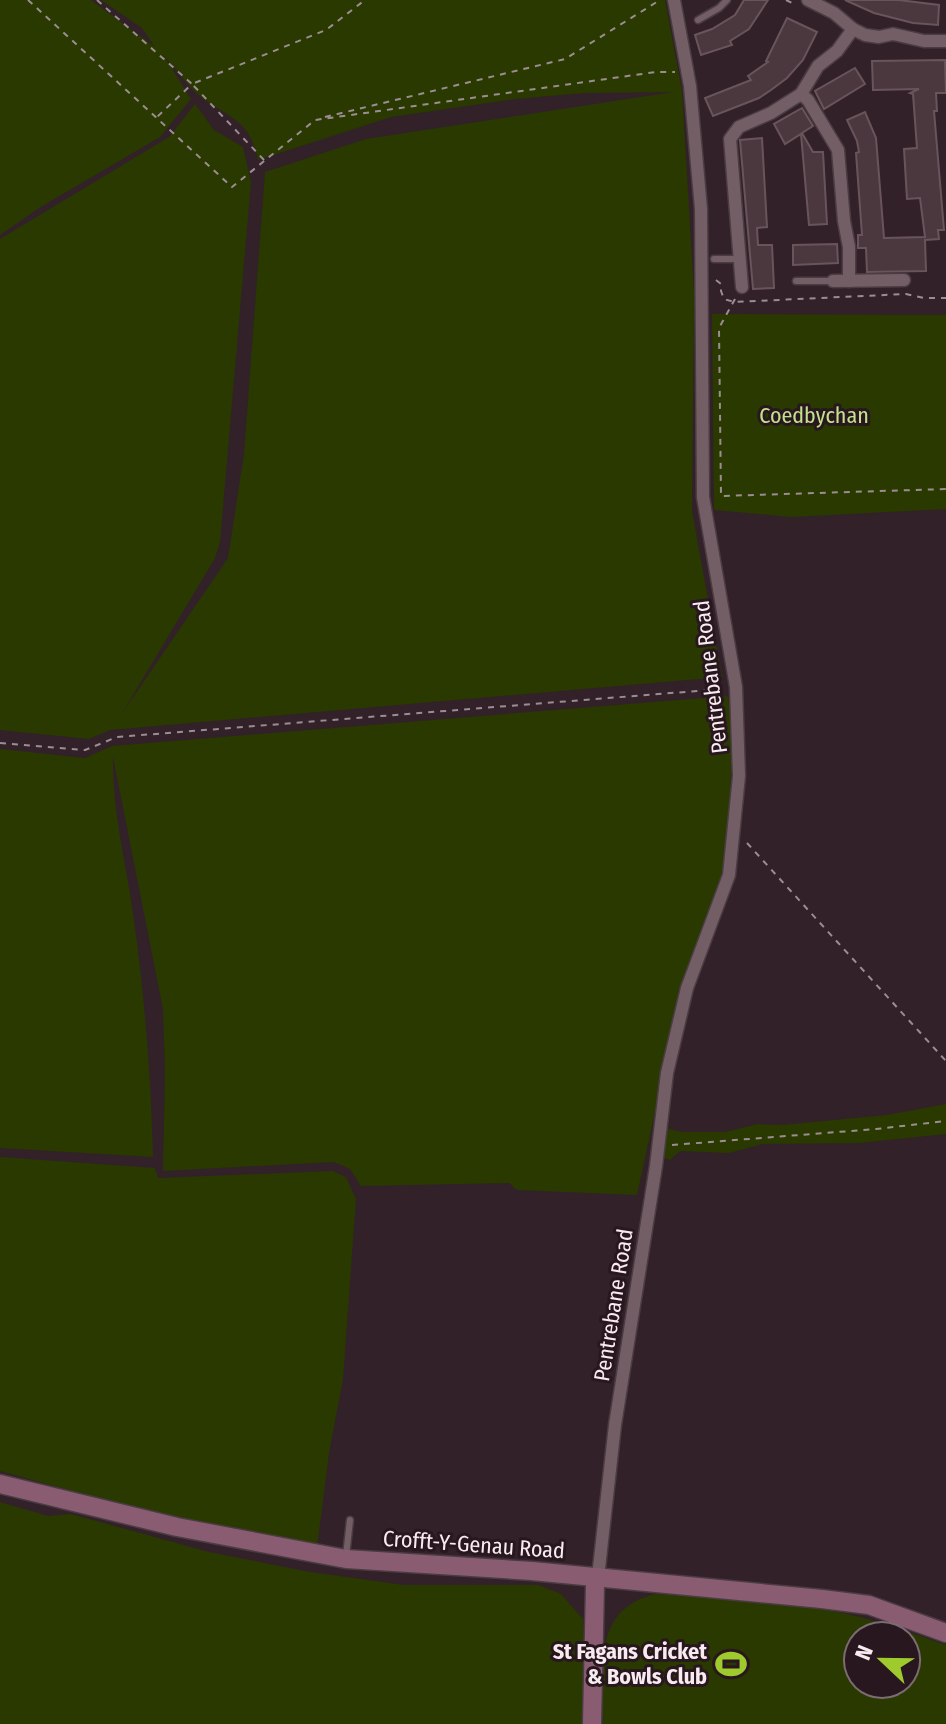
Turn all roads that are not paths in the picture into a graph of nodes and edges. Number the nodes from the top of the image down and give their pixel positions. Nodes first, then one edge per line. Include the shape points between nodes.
1 (674, 0) edge
2 (727, 0) edge
3 (808, 0) edge
4 (698, 20) dead end
5 (853, 29) junction
6 (946, 41) edge
7 (801, 94) junction
8 (714, 259) dead end
9 (740, 259) junction
10 (904, 280) dead end
11 (796, 281) dead end
12 (833, 281) joint
13 (849, 281) junction
14 (742, 287) road end
15 (0, 1484) edge
16 (350, 1520) dead end
17 (346, 1559) junction
18 (598, 1577) junction
19 (946, 1633) edge
20 (592, 1724) edge

1 - 18 street, Pentrebane Road via 688,72 701,209 704,512 736,687 740,761 726,886 683,1002 667,1073
2 - 4 lane
3 - 5 street
5 - 6 street via 872,37 893,34
5 - 7 street via 818,66
7 - 9 street via 739,127 730,139
7 - 13 street via 838,150
8 - 9 lane
9 - 14 street
10 - 13 street
11 - 12 lane
12 - 13 street
15 - 17 street, Crofft-Y-Genau Road via 204,1533
16 - 17 lane
17 - 18 street, Crofft-Y-Genau Road
18 - 19 street, Crofft-Y-Genau Road via 851,1602
18 - 20 street

